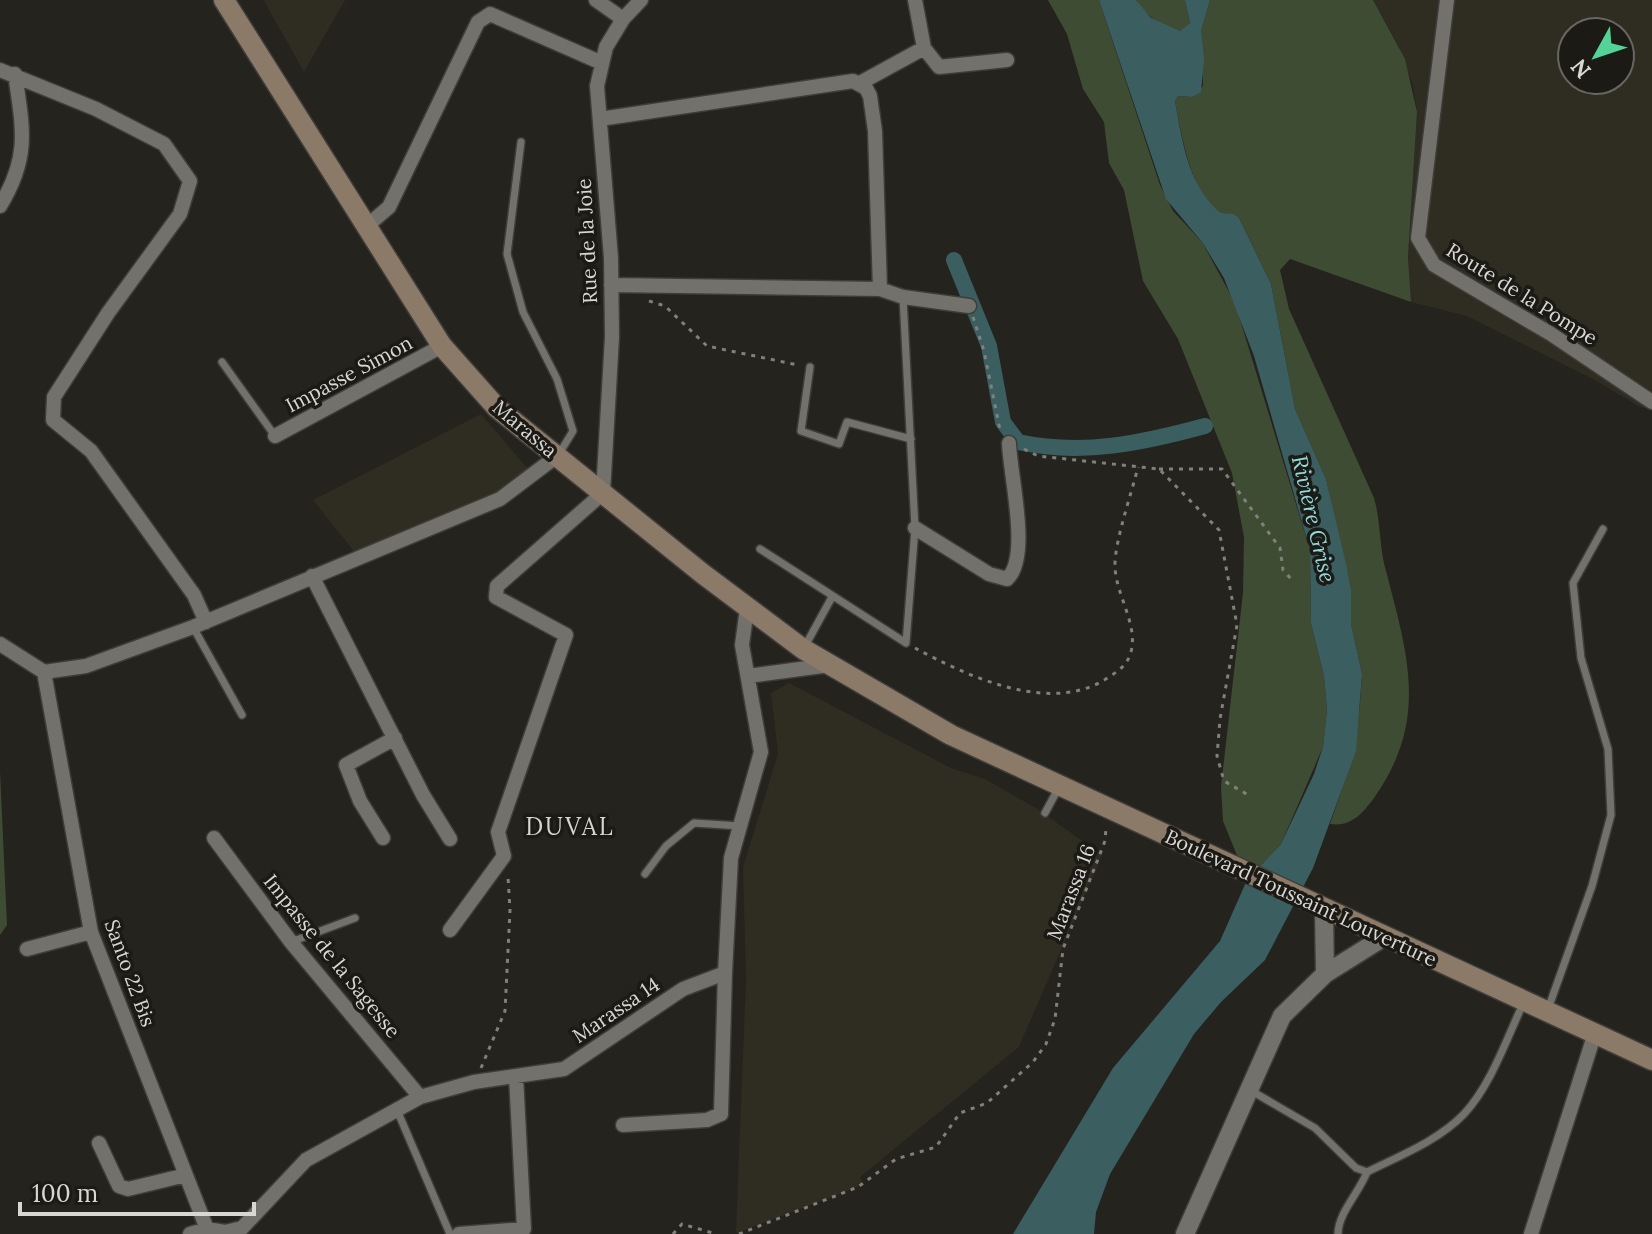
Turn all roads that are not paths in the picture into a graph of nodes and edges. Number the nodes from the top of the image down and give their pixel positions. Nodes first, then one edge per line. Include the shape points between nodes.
1 (224, 0) edge
2 (596, 0) edge
3 (641, 0) edge
4 (915, 0) edge
5 (1447, 0) edge
6 (623, 19) junction
7 (924, 48) junction
8 (1007, 60) dead end
9 (602, 63) junction
10 (7, 72) edge
11 (860, 83) junction
12 (600, 119) junction
13 (521, 142) dead end
14 (0, 206) edge
15 (367, 226) junction
16 (611, 287) junction
17 (880, 289) junction
18 (903, 297) junction
19 (969, 306) road end
20 (442, 346) junction
21 (222, 362) dead end
22 (810, 367) road end
23 (1652, 402) edge
24 (275, 436) joint
25 (911, 439) junction
26 (1009, 443) road end
27 (557, 456) junction
28 (603, 493) junction
29 (915, 528) junction
30 (1603, 529) dead end
31 (760, 549) dead end
32 (312, 576) junction
33 (832, 597) junction
34 (747, 608) junction
35 (200, 625) junction
36 (0, 644) edge
37 (803, 649) junction
38 (830, 665) junction
39 (44, 672) junction
40 (748, 676) junction
41 (242, 715) dead end
42 (951, 735) joint
43 (395, 738) junction
44 (1060, 787) junction
45 (1045, 813) dead end
46 (740, 826) junction
47 (214, 838) dead end
48 (383, 838) dead end
49 (450, 839) dead end
50 (645, 874) dead end
51 (1320, 909) junction
52 (355, 918) dead end
53 (450, 930) dead end
54 (91, 932) junction
55 (1384, 937) junction
56 (291, 942) junction
57 (27, 949) dead end
58 (725, 973) junction
59 (1325, 974) junction
60 (1524, 1002) junction
61 (1546, 1014) junction
62 (1594, 1036) junction
63 (1652, 1060) edge
64 (516, 1076) junction
65 (1247, 1089) junction
66 (420, 1097) junction
67 (397, 1110) junction
68 (623, 1125) dead end
69 (99, 1143) dead end
70 (1367, 1172) junction
71 (186, 1175) junction
72 (207, 1229) junction
73 (190, 1234) edge
74 (450, 1234) edge
75 (459, 1234) edge
76 (1185, 1234) edge
77 (1338, 1234) edge
78 (1531, 1234) edge

1 - 15 main road, Marassa
2 - 6 street
3 - 6 street, Rue de la Joie
4 - 7 street
5 - 23 street, Route de la Pompe via 1418,238 1434,265
6 - 9 street, Rue de la Joie
7 - 8 street via 939,67
7 - 11 street
9 - 12 street, Rue de la Joie via 597,86
9 - 15 street via 486,16 478,22 389,207
10 - 14 street via 24,141 13,185
10 - 35 street via 164,144 190,181 180,214 54,397 53,420 91,451 194,595
11 - 12 street
11 - 17 street via 870,96 875,131
12 - 16 street, Rue de la Joie
13 - 27 lane via 507,254 523,312 568,407 573,431
15 - 20 main road, Marassa
16 - 17 street
16 - 28 street, Rue de la Joie via 612,371
17 - 18 street
18 - 19 street
18 - 25 lane
20 - 24 street, Impasse Simon
20 - 27 main road, Marassa via 497,408
21 - 24 lane
22 - 25 lane via 801,431 839,444 847,422
25 - 29 lane
26 - 29 street via 1020,541 1014,573 1007,579 989,574
27 - 28 main road, Marassa
27 - 32 street via 500,499
28 - 34 main road, Marassa
28 - 53 street via 497,586 496,597 566,635 498,832 504,856
29 - 33 lane via 906,643
30 - 61 lane via 1573,583 1581,658 1608,749 1611,815
31 - 33 lane
32 - 35 street
32 - 43 street
33 - 37 lane
34 - 37 main road, Marassa
34 - 40 street via 742,645
35 - 39 street via 86,666
35 - 41 lane
36 - 39 street
37 - 38 main road, Marassa
38 - 40 street
38 - 42 main road, Marassa
39 - 54 street, Santo 22 Bis
40 - 46 street via 761,752
42 - 44 main road, Boulevard Toussaint Louverture
43 - 48 street via 346,765
43 - 49 street
44 - 45 lane
44 - 51 main road, Boulevard Toussaint Louverture
46 - 50 lane via 694,823 666,846
46 - 58 street via 731,858
47 - 56 street, Impasse de la Sagesse
51 - 55 main road, Boulevard Toussaint Louverture
51 - 59 street
52 - 56 lane
54 - 57 street
54 - 71 street, Santo 22 Bis
55 - 59 street
55 - 60 main road, Boulevard Toussaint Louverture
56 - 66 street, Impasse de la Sagesse
58 - 64 street, Marassa 14 via 683,989 564,1069
58 - 68 street via 721,1114 707,1120
59 - 65 street via 1282,1016
60 - 61 main road, Boulevard Toussaint Louverture
60 - 70 lane via 1464,1114 1447,1129
61 - 62 main road, Boulevard Toussaint Louverture
62 - 63 main road, Boulevard Toussaint Louverture
62 - 78 street
64 - 66 street, Marassa 14
64 - 75 street via 524,1229
65 - 70 lane via 1315,1128 1356,1168
65 - 76 street
66 - 67 street, Marassa 14
67 - 72 street, Marassa 14 via 306,1160 242,1228
67 - 74 lane
69 - 71 street via 119,1186 128,1189
70 - 77 lane via 1338,1221
71 - 72 street, Santo 22 Bis
72 - 73 street, Marassa 14

